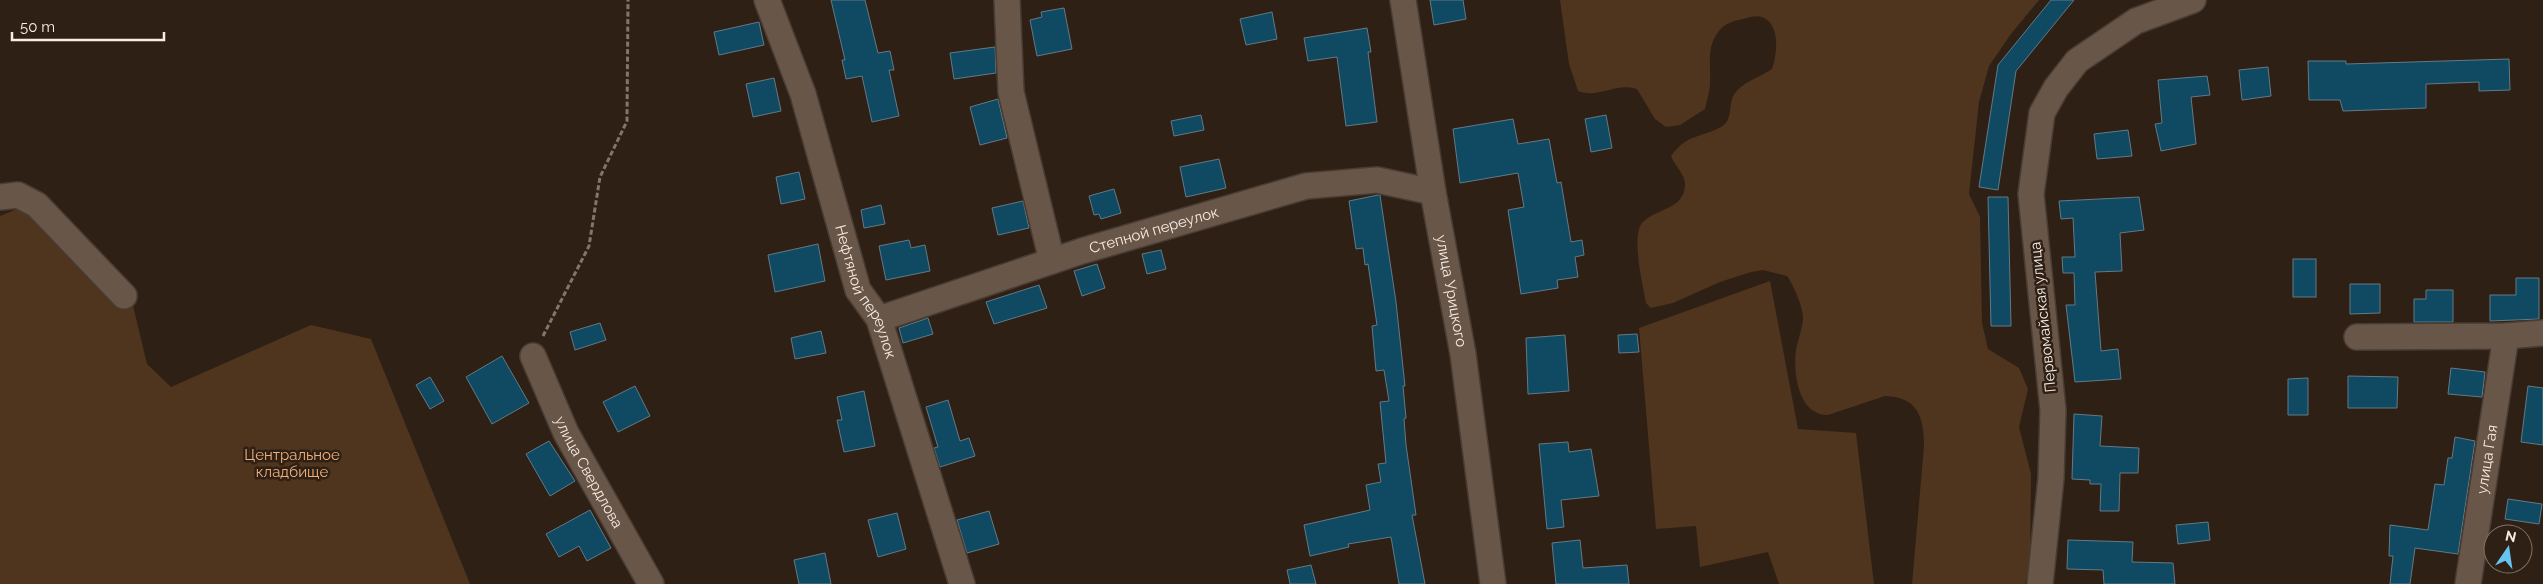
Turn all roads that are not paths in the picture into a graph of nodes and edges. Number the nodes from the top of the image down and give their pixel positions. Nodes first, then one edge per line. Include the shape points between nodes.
1 (767, 0) edge
2 (1007, 0) edge
3 (1403, 0) edge
4 (2193, 0) edge
5 (1433, 192) junction
6 (0, 197) edge
7 (1052, 261) junction
8 (124, 296) dead end
9 (879, 319) junction
10 (2543, 333) edge
11 (2506, 336) junction
12 (2357, 337) dead end
13 (533, 356) road end
14 (651, 584) edge
15 (962, 584) edge
16 (1493, 584) edge
17 (2040, 584) edge
18 (2468, 584) edge

1 - 9 street, Нефтяной переулок via 803,94 858,290
2 - 7 street via 1011,92
3 - 5 street, улица Урицкого
4 - 17 street, Первомайская улица via 2136,21 2077,61 2042,113 2031,194 2053,410
5 - 7 street, Степной переулок via 1377,180 1306,186
5 - 16 street, улица Урицкого via 1463,354
6 - 8 street via 18,195 37,205
7 - 9 street, Степной переулок
9 - 15 street, Нефтяной переулок
10 - 11 street
11 - 12 street
11 - 18 street, улица Гая
13 - 14 street, улица Свердлова via 566,432

